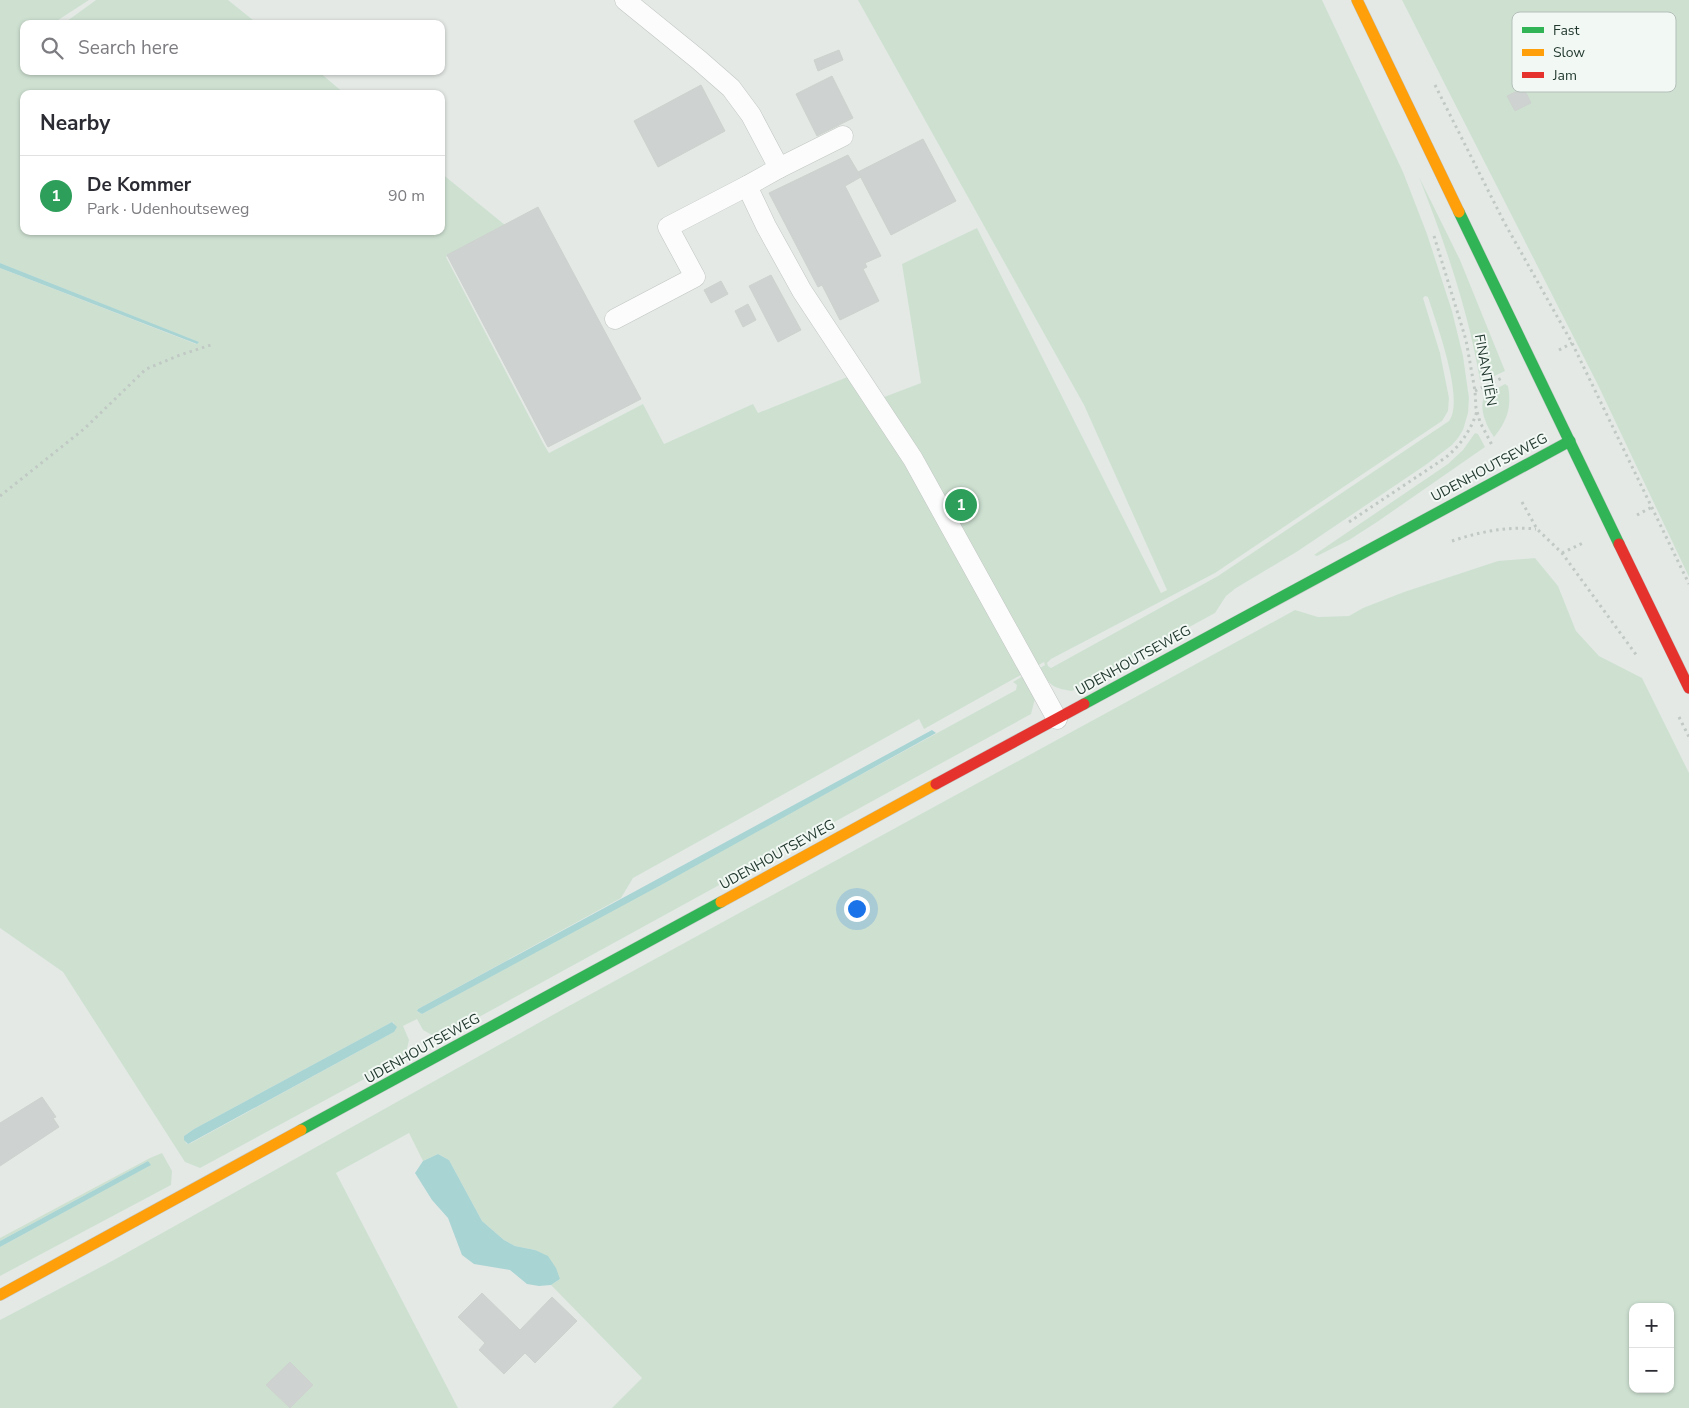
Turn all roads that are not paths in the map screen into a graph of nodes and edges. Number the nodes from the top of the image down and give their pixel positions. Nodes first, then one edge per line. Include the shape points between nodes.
1 (625, 0) edge
2 (1357, 0) edge
3 (843, 136) dead end
4 (779, 168) junction
5 (747, 186) junction
6 (616, 319) dead end
7 (1570, 441) junction
8 (1689, 688) edge
9 (1057, 719) junction
10 (0, 1295) edge

1 - 4 lane via 731,88
2 - 7 street
3 - 4 lane
4 - 5 lane
5 - 6 lane via 668,227 695,277
5 - 9 lane via 802,291 913,459
7 - 8 street
7 - 9 street, UDENHOUTSEWEG
9 - 10 street, UDENHOUTSEWEG

